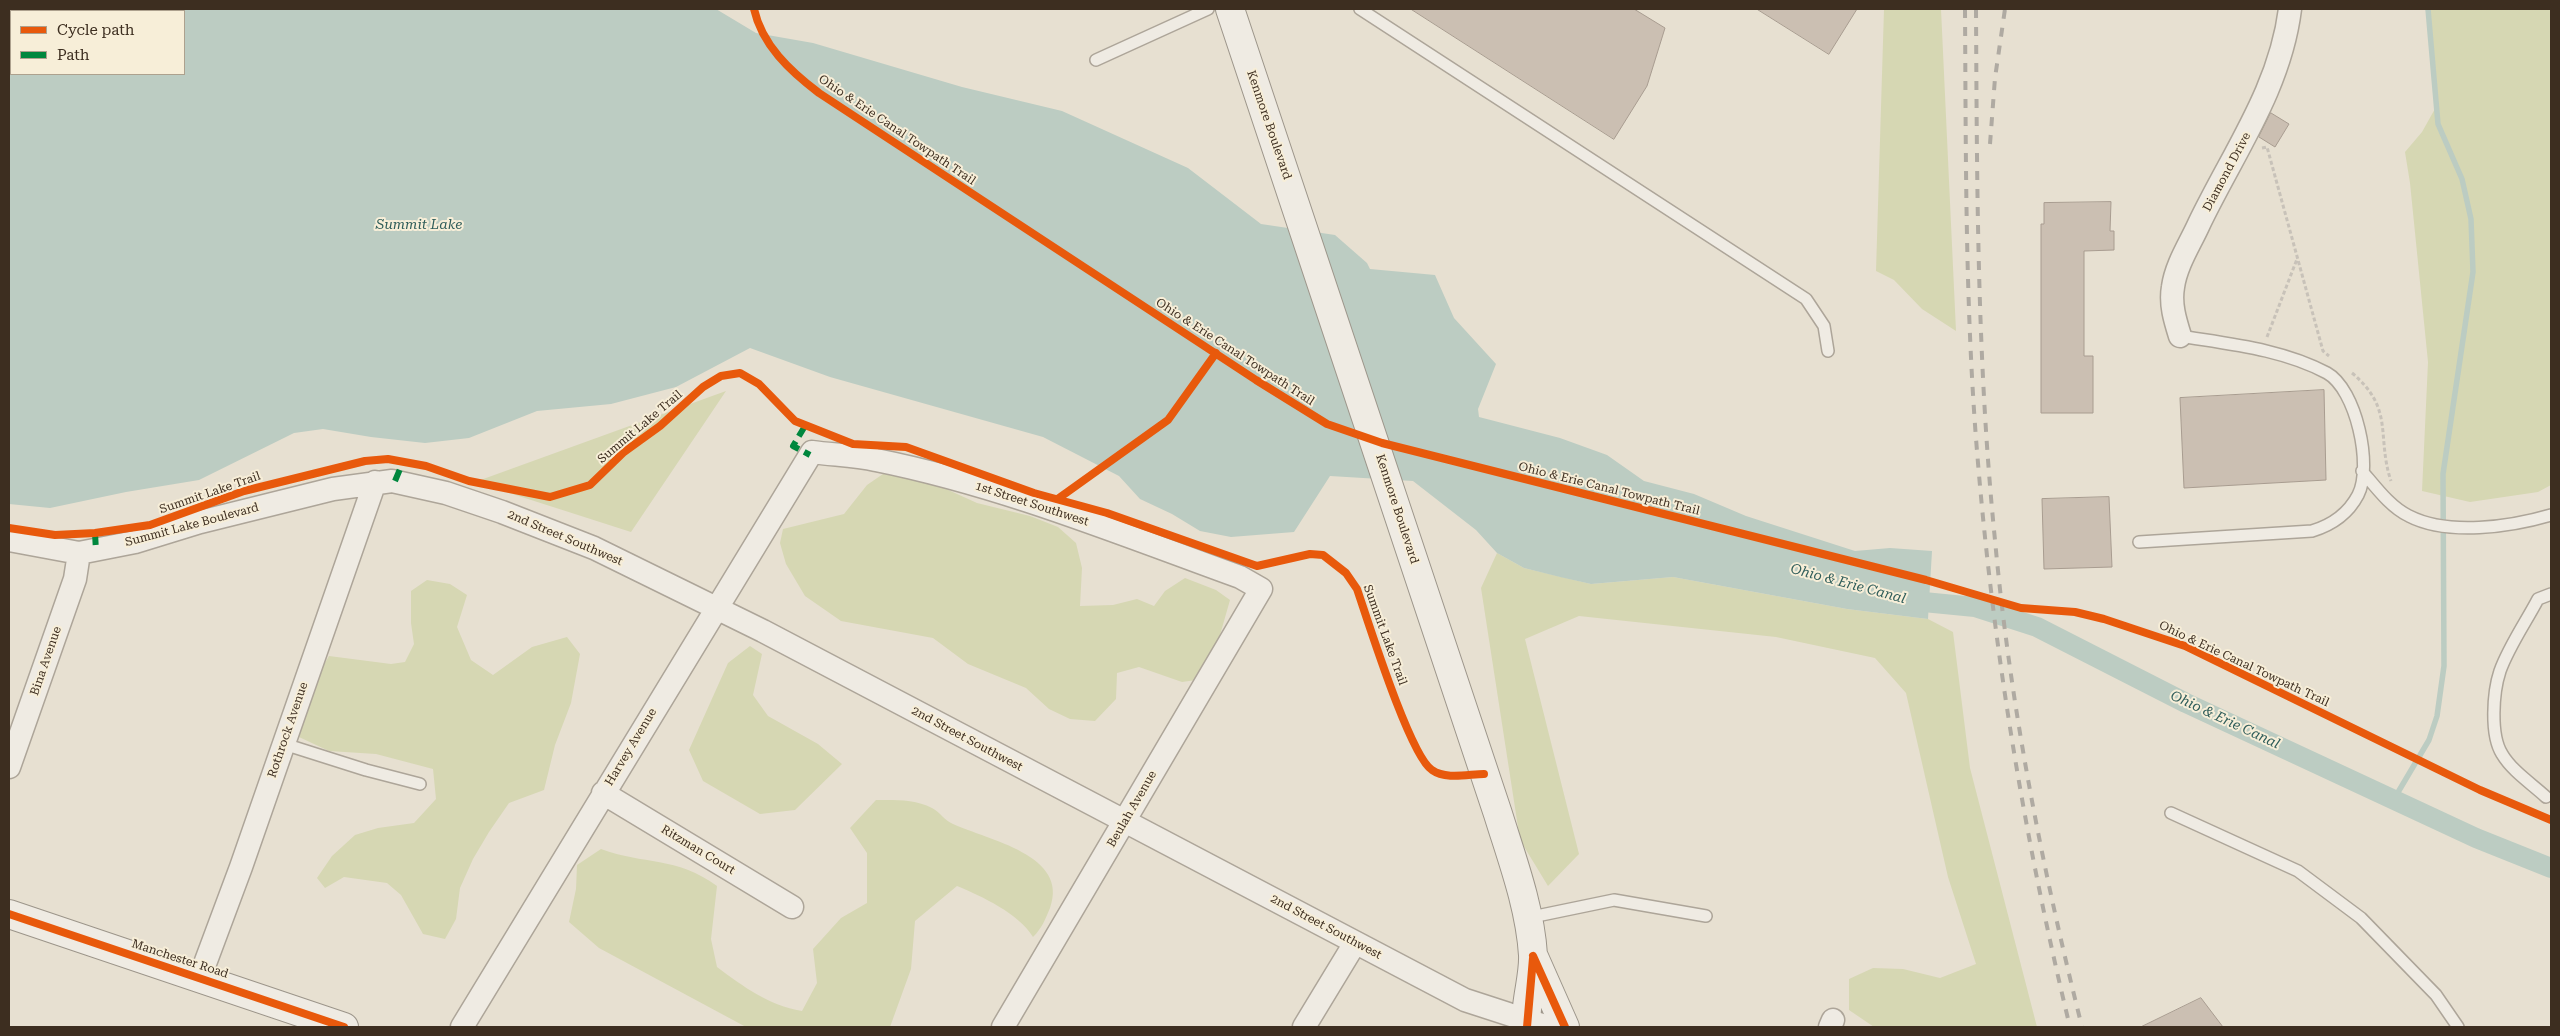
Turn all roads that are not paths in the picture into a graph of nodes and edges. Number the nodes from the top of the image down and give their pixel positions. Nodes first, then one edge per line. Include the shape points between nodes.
1 (1208, 9) edge
2 (1230, 9) edge
3 (1360, 9) edge
4 (2290, 9) edge
5 (1096, 60) dead end
6 (2180, 336) joint
7 (1828, 351) dead end
8 (802, 468) joint
9 (2362, 471) junction
10 (375, 482) junction
11 (2551, 515) edge
12 (9, 540) edge
13 (2139, 542) dead end
14 (78, 553) junction
15 (1260, 589) joint
16 (2551, 594) edge
17 (716, 608) junction
18 (284, 744) junction
19 (9, 767) edge
20 (420, 784) dead end
21 (603, 793) junction
22 (2546, 797) dead end
23 (2171, 813) dead end
24 (1124, 822) junction
25 (792, 907) dead end
26 (9, 914) edge
27 (1706, 916) dead end
28 (1527, 918) junction
29 (1355, 943) junction
30 (1533, 956) junction
31 (200, 977) junction
32 (1534, 1025) edge
33 (344, 1027) edge
34 (462, 1027) edge
35 (1003, 1027) edge
36 (1304, 1027) edge
37 (1565, 1027) edge
38 (2458, 1027) edge

1 - 5 lane
2 - 28 main road, Kenmore Boulevard via 1498,814
3 - 7 lane via 1806,299 1824,326
4 - 6 street, Diamond Drive via 2280,58 2256,118 2177,271 2172,301
6 - 9 lane via 2262,350 2326,373 2340,382 2358,419
8 - 15 street, 1st Street Southwest via 812,452 874,459 960,480 1231,574
8 - 17 street, Harvey Avenue
9 - 11 lane via 2406,515 2424,523 2459,526 2518,524
9 - 13 lane via 2361,486 2355,500 2347,511 2326,527 2288,534
10 - 14 street, Summit Lake Boulevard via 308,494 135,542
10 - 17 street, 2nd Street Southwest via 395,481 446,493 502,512 594,548
10 - 18 street, Rothrock Avenue
12 - 14 street, Summit Lake Boulevard
14 - 19 street, Bina Avenue via 75,579
15 - 24 street, Beulah Avenue
16 - 22 lane via 2538,599 2500,672 2494,714 2495,734 2502,754
17 - 21 street, Harvey Avenue
17 - 24 street, 2nd Street Southwest
18 - 20 lane
18 - 31 street, Rothrock Avenue
21 - 25 street, Ritzman Court
21 - 34 street, Harvey Avenue
23 - 38 lane via 2298,871 2361,918 2436,995
24 - 29 street, 2nd Street Southwest
24 - 35 street, Beulah Avenue
26 - 31 main road, Manchester Road
27 - 28 lane via 1614,900
28 - 30 main road, Kenmore Boulevard
29 - 32 street, 2nd Street Southwest via 1465,1000
29 - 36 street
30 - 32 main road, Kenmore Boulevard
30 - 37 main road, Kenmore Boulevard
31 - 33 main road, Manchester Road

